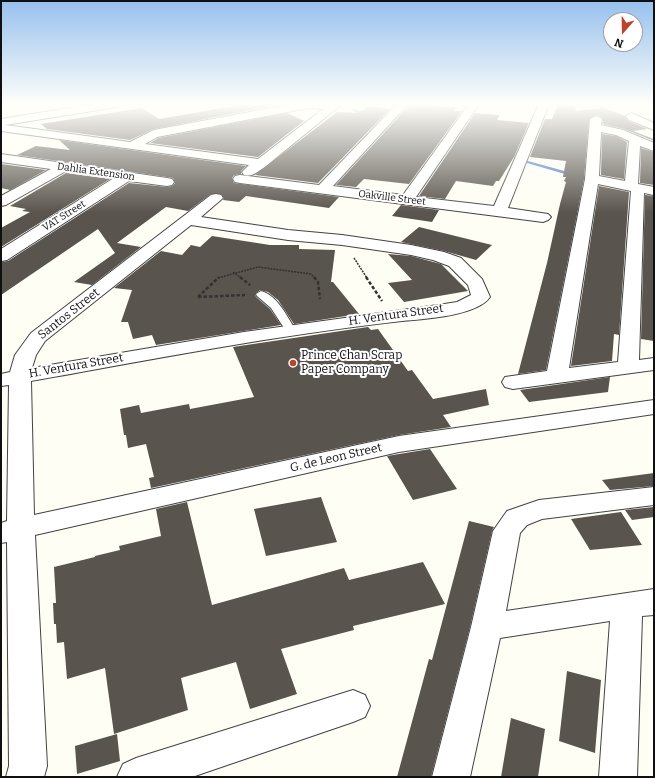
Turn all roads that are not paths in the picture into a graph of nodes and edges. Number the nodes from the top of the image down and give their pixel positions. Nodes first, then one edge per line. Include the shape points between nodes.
1 (90, 140) edge
2 (142, 140) edge
3 (290, 140) edge
4 (369, 140) edge
5 (449, 140) edge
6 (529, 140) edge
7 (594, 140) edge
8 (635, 140) edge
9 (640, 140) edge
10 (131, 146) junction
11 (654, 147) edge
12 (2, 159) edge
13 (261, 163) junction
14 (64, 167) junction
15 (127, 176) junction
16 (240, 179) junction
17 (592, 179) junction
18 (167, 182) dead end
19 (322, 190) junction
20 (641, 190) edge
21 (407, 200) junction
22 (1, 202) edge
23 (499, 212) junction
24 (543, 217) dead end
25 (190, 220) junction
26 (1, 256) edge
27 (261, 294) road end
28 (290, 330) junction
29 (654, 364) edge
30 (628, 367) junction
31 (557, 376) junction
32 (10, 378) edge
33 (513, 382) dead end
34 (654, 407) edge
35 (654, 496) edge
36 (11, 531) edge
37 (641, 604) edge
38 (487, 627) junction
39 (353, 706) dead end
40 (25, 777) edge
41 (136, 777) edge
42 (451, 777) edge
43 (618, 777) edge

1 - 10 street
2 - 10 street
3 - 13 street, Santos Street
4 - 19 street
5 - 21 street
6 - 23 street
7 - 17 street
8 - 20 street
9 - 11 street
10 - 13 street
12 - 14 street, Dahlia Extension
13 - 16 street, Santos Street
14 - 15 street, Dahlia Extension
14 - 22 street
15 - 18 street, Dahlia Extension
15 - 26 street, VAT Street
16 - 19 street, Oakville Street
16 - 25 street, Santos Street
17 - 20 street
17 - 31 street
19 - 21 street, Oakville Street
20 - 30 street
21 - 23 street, Oakville Street
23 - 24 street, Oakville Street
25 - 28 street, H. Ventura Street via 411,250 438,256 455,262 476,283 481,297 476,302 467,304
25 - 32 street, Santos Street via 38,337
27 - 28 lane via 275,306
28 - 32 street, H. Ventura Street
29 - 30 street
30 - 31 street
31 - 33 street
32 - 36 street, Santos Street
34 - 36 street, G. de Leon Street via 399,444
35 - 38 street via 539,510 517,518 507,531
36 - 40 street, Santos Street via 28,766
37 - 38 street
37 - 43 street
38 - 42 street
39 - 41 street

